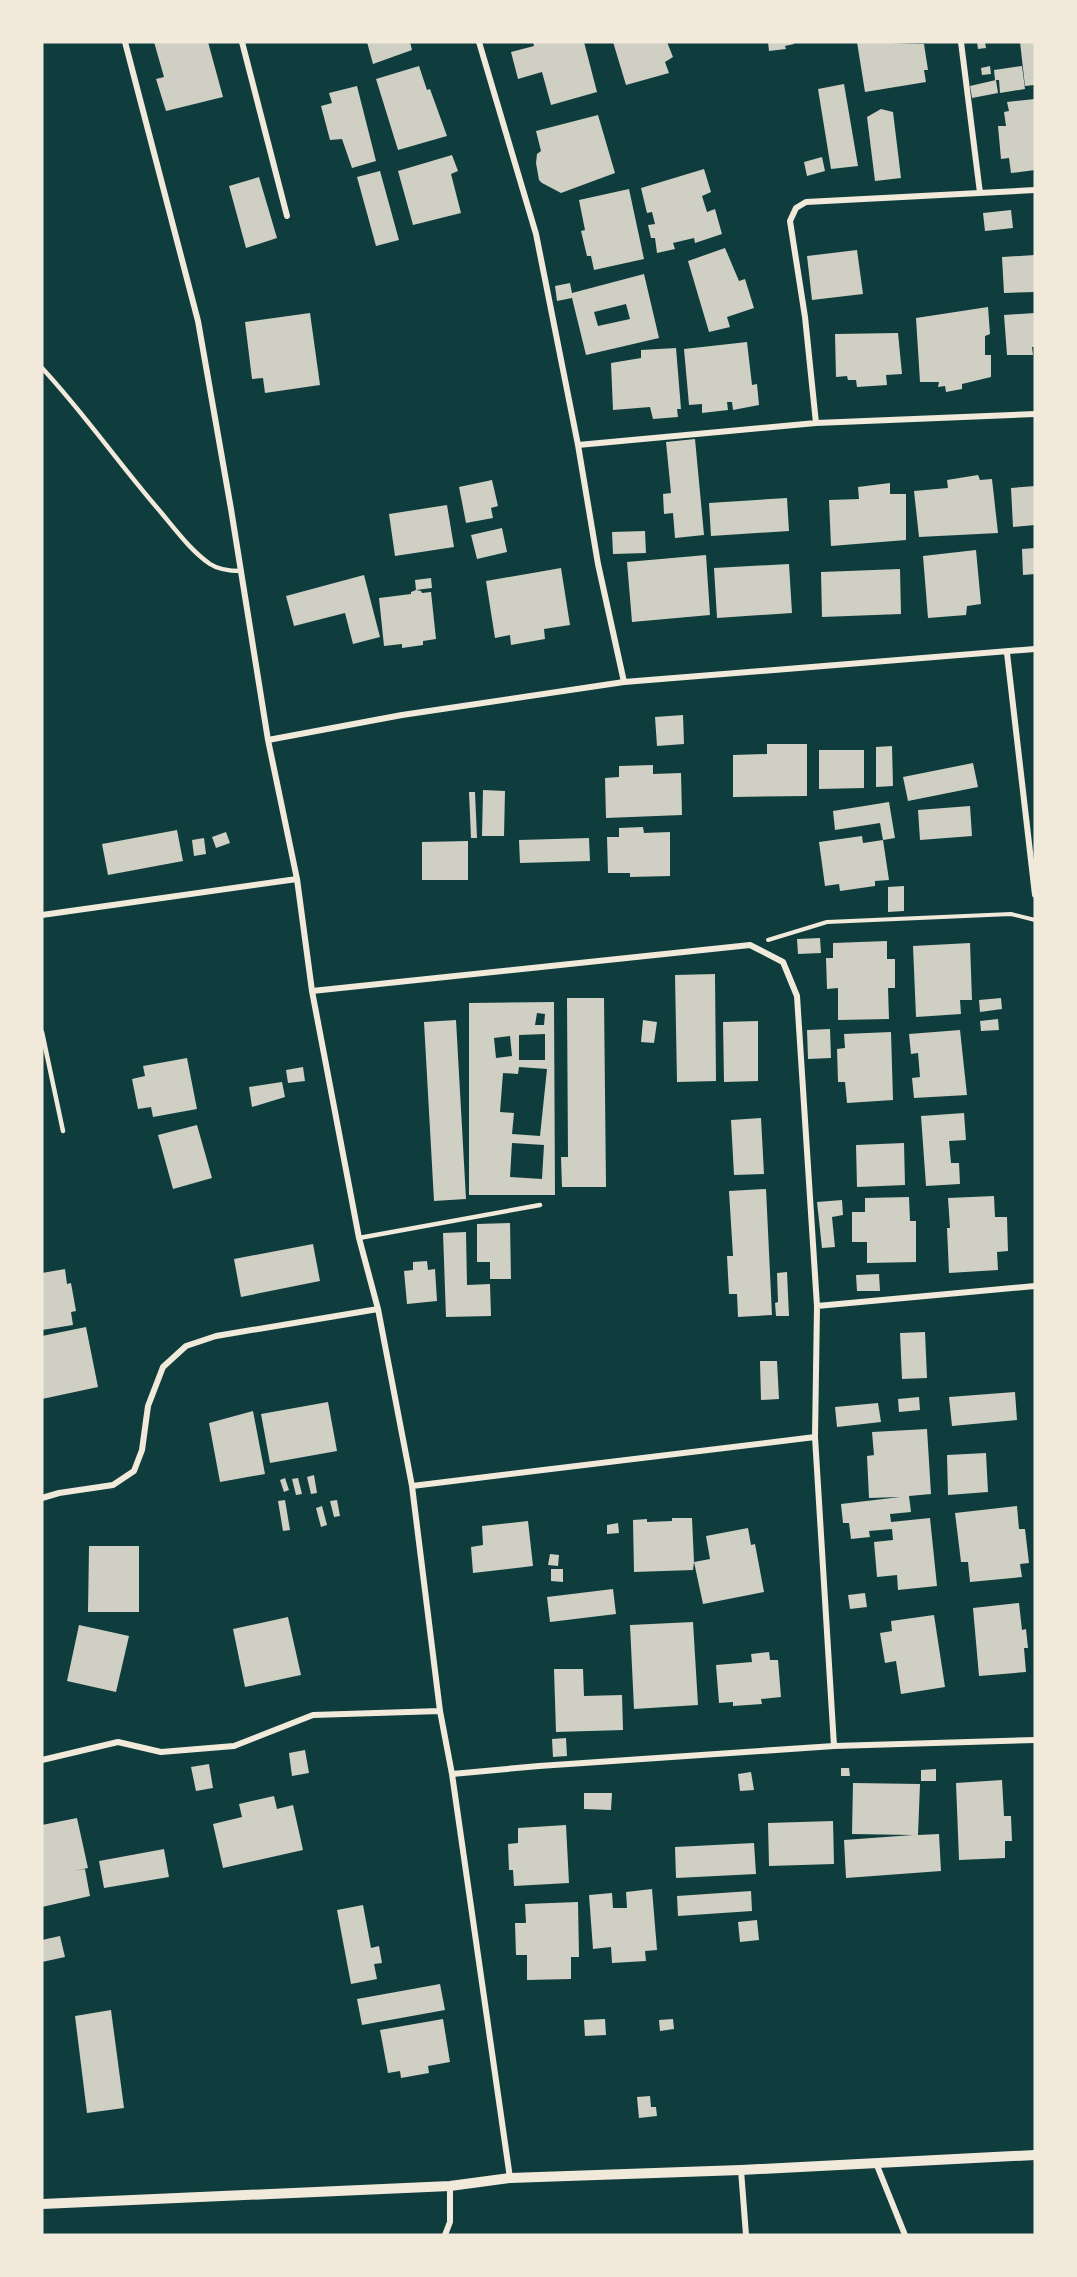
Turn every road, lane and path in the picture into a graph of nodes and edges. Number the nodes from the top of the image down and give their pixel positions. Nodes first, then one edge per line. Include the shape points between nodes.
1 (125, 42) edge
2 (242, 42) edge
3 (479, 42) edge
4 (961, 42) edge
5 (1035, 190) edge
6 (980, 193) junction
7 (287, 216) dead end
8 (42, 368) edge
9 (1035, 414) edge
10 (816, 423) junction
11 (578, 445) junction
12 (241, 571) junction
13 (1035, 649) edge
14 (1007, 653) junction
15 (624, 682) junction
16 (268, 740) junction
17 (297, 879) junction
18 (1035, 895) edge
19 (42, 915) edge
20 (1035, 920) edge
21 (750, 945) junction
22 (312, 991) junction
23 (42, 1032) edge
24 (63, 1131) dead end
25 (540, 1205) dead end
26 (359, 1238) junction
27 (1035, 1286) edge
28 (817, 1306) junction
29 (378, 1310) junction
30 (815, 1437) junction
31 (412, 1486) junction
32 (42, 1498) edge
33 (440, 1711) junction
34 (1035, 1740) edge
35 (834, 1746) junction
36 (42, 1760) edge
37 (452, 1774) junction
38 (1035, 2156) edge
39 (876, 2163) junction
40 (741, 2170) junction
41 (510, 2178) junction
42 (450, 2186) junction
43 (42, 2204) edge
44 (445, 2235) edge
45 (746, 2235) edge
46 (905, 2235) edge

1 - 12 street via 198,321
2 - 7 street
3 - 11 street via 536,234
4 - 6 street
5 - 6 street
6 - 10 street via 806,202 796,208 790,221
8 - 12 lane via 193,549 212,565
9 - 10 street
10 - 11 street
11 - 15 street via 598,564
12 - 16 street
13 - 14 street
14 - 15 street
14 - 18 street
15 - 16 street via 402,715
16 - 17 street
17 - 19 street
17 - 22 street
20 - 21 path via 1011,914 827,922
21 - 22 street
21 - 28 street via 783,962 797,996
22 - 26 street
23 - 24 lane
25 - 26 lane
26 - 29 street
27 - 28 street
28 - 30 street
29 - 31 street
29 - 32 street via 216,1336 186,1346 163,1366 148,1406 142,1450 134,1472 114,1485
30 - 31 street
30 - 35 street
31 - 33 street
33 - 36 street via 313,1715 234,1746 161,1752 118,1742
33 - 37 street
34 - 35 street
35 - 37 street
37 - 41 street
38 - 39 street
39 - 40 street
39 - 46 street
40 - 41 street
40 - 45 street
41 - 42 street
42 - 43 street
42 - 44 street via 450,2222

